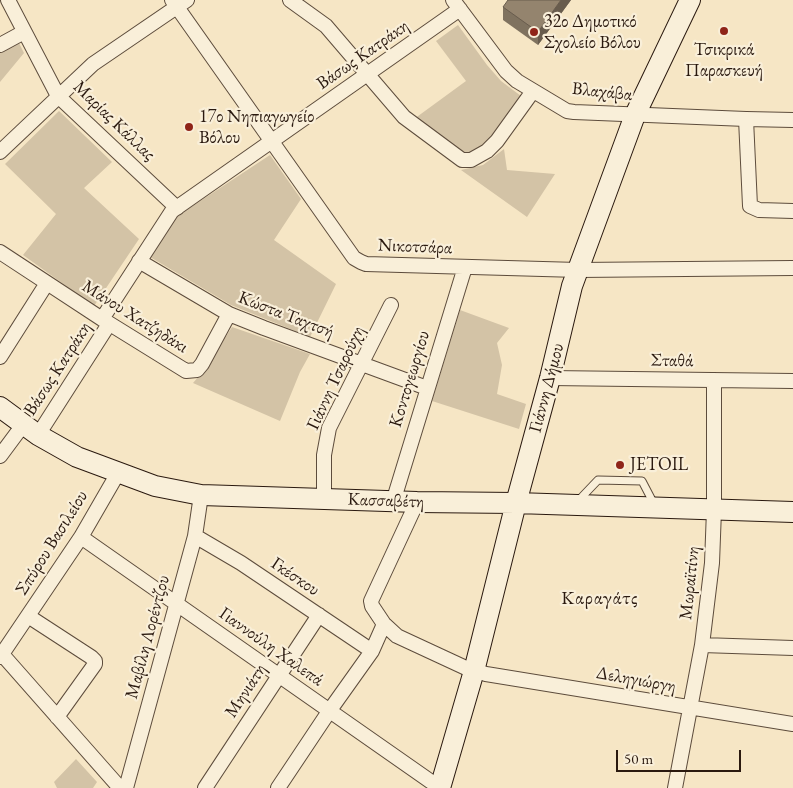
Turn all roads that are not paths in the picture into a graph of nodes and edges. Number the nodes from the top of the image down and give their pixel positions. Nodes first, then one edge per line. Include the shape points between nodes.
1 (8, 0) edge
2 (290, 0) edge
3 (690, 0) edge
4 (178, 2) edge
5 (457, 5) edge
6 (24, 32) junction
7 (0, 45) edge
8 (367, 75) junction
9 (533, 91) junction
10 (58, 96) junction
11 (635, 115) junction
12 (746, 120) junction
13 (793, 120) edge
14 (272, 142) junction
15 (0, 152) edge
16 (177, 208) junction
17 (793, 211) edge
18 (0, 252) edge
19 (139, 261) junction
20 (465, 267) junction
21 (793, 268) edge
22 (578, 270) junction
23 (47, 283) junction
24 (391, 305) dead end
25 (229, 314) junction
26 (106, 322) junction
27 (0, 357) edge
28 (360, 364) junction
29 (550, 378) junction
30 (714, 380) junction
31 (793, 380) edge
32 (427, 388) junction
33 (0, 407) edge
34 (31, 430) junction
35 (0, 456) edge
36 (118, 473) junction
37 (201, 495) junction
38 (324, 499) junction
39 (393, 502) junction
40 (416, 502) junction
41 (516, 503) junction
42 (573, 506) junction
43 (656, 509) junction
44 (714, 510) junction
45 (793, 512) edge
46 (195, 536) junction
47 (81, 537) junction
48 (177, 604) junction
49 (28, 616) junction
50 (319, 616) junction
51 (384, 624) junction
52 (702, 645) junction
53 (793, 648) edge
54 (372, 650) junction
55 (1, 655) edge
56 (474, 671) junction
57 (278, 676) junction
58 (689, 708) junction
59 (330, 710) junction
60 (57, 717) junction
61 (793, 724) edge
62 (127, 787) edge
63 (205, 788) edge
64 (278, 788) edge
65 (440, 788) edge
66 (675, 788) edge

1 - 6 street, Μαρίας Κάλλας
2 - 8 street via 326,26
3 - 11 street, Γιάννη Δήμου
4 - 10 street via 93,64
4 - 14 street, Νικοτσάρα
5 - 8 street, Βάσως Κατράκη
5 - 9 street, Βλαχάβα via 506,71
6 - 7 street
6 - 10 street, Μαρίας Κάλλας
8 - 9 street via 404,117 462,160 471,160 487,151
8 - 14 street, Βάσως Κατράκη
9 - 11 street, Βλαχάβα via 567,111
10 - 15 street
10 - 16 street, Μαρίας Κάλλας
11 - 12 street, Βλαχάβα
11 - 22 street, Γιάννη Δήμου
12 - 13 street, Βλαχάβα
12 - 17 street via 750,206 759,210
14 - 16 street, Βάσως Κατράκη
14 - 20 street, Νικοτσάρα via 354,258 366,264
16 - 19 street, Βάσως Κατράκη via 166,218
18 - 23 street, Μάνου Χατζηδάκι
19 - 25 street, Κώστα Ταχτσή
19 - 26 street, Βάσως Κατράκη
20 - 22 street, Νικοτσάρα
20 - 32 street, Κοντογεωργίου
21 - 22 street, Νικοτσάρα
22 - 29 street, Γιάννη Δήμου
23 - 26 street, Μάνου Χατζηδάκι
23 - 27 street
24 - 28 street, Γιάννη Τσαρούχη
25 - 26 street, Μάνου Χατζηδάκι via 202,364 191,372
25 - 28 street, Κώστα Ταχτσή
26 - 34 street, Βάσως Κατράκη
28 - 32 street, Κώστα Ταχτσή
28 - 38 street, Γιάννη Τσαρούχη via 329,428 324,455
29 - 30 street, Σταθά
29 - 41 street, Γιάννη Δήμου
30 - 31 street, Σταθά
30 - 44 street, Μωραϊτίνη
32 - 39 street, Κοντογεωργίου
33 - 34 street, Κασσαβέτη
34 - 35 street, Βάσως Κατράκη
34 - 36 street, Κασσαβέτη via 77,457
36 - 37 street, Κασσαβέτη via 155,486
36 - 47 street, Σπύρου Βασιλείου
37 - 38 street, Κασσαβέτη
37 - 46 street, Μαβίλη Λορέντζου
38 - 39 street, Κασσαβέτη
39 - 40 street, Κασσαβέτη
40 - 41 street, Κασσαβέτη
40 - 51 street via 371,601
41 - 42 street, Κασσαβέτη
41 - 56 street, Γιάννη Δήμου
42 - 43 street, Κασσαβέτη
42 - 43 lane via 598,480 642,481
43 - 44 street, Κασσαβέτη
44 - 45 street, Κασσαβέτη
44 - 52 street, Μωραϊτίνη via 712,563
46 - 48 street, Μαβίλη Λορέντζου
46 - 50 street, Γκέσκου
47 - 48 street, Γιαννούλη Χαλεπά
47 - 49 street, Σπύρου Βασιλείου
48 - 57 street, Γιαννούλη Χαλεπά
48 - 62 street, Μαβίλη Λορέντζου
49 - 55 street, Σπύρου Βασιλείου
49 - 60 street via 95,661
50 - 54 street, Γκέσκου
50 - 57 street, Μηνιάτη
51 - 54 street
51 - 56 street via 397,636
52 - 53 street
52 - 58 street, Μωραϊτίνη
54 - 59 street
55 - 60 street
56 - 58 street, Δεληγιώργη
56 - 65 street, Γιάννη Δήμου
57 - 59 street, Γιαννούλη Χαλεπά
57 - 63 street, Μηνιάτη
58 - 61 street, Δεληγιώργη
58 - 66 street, Μωραϊτίνη
59 - 64 street
59 - 65 street, Γιαννούλη Χαλεπά
60 - 62 street

